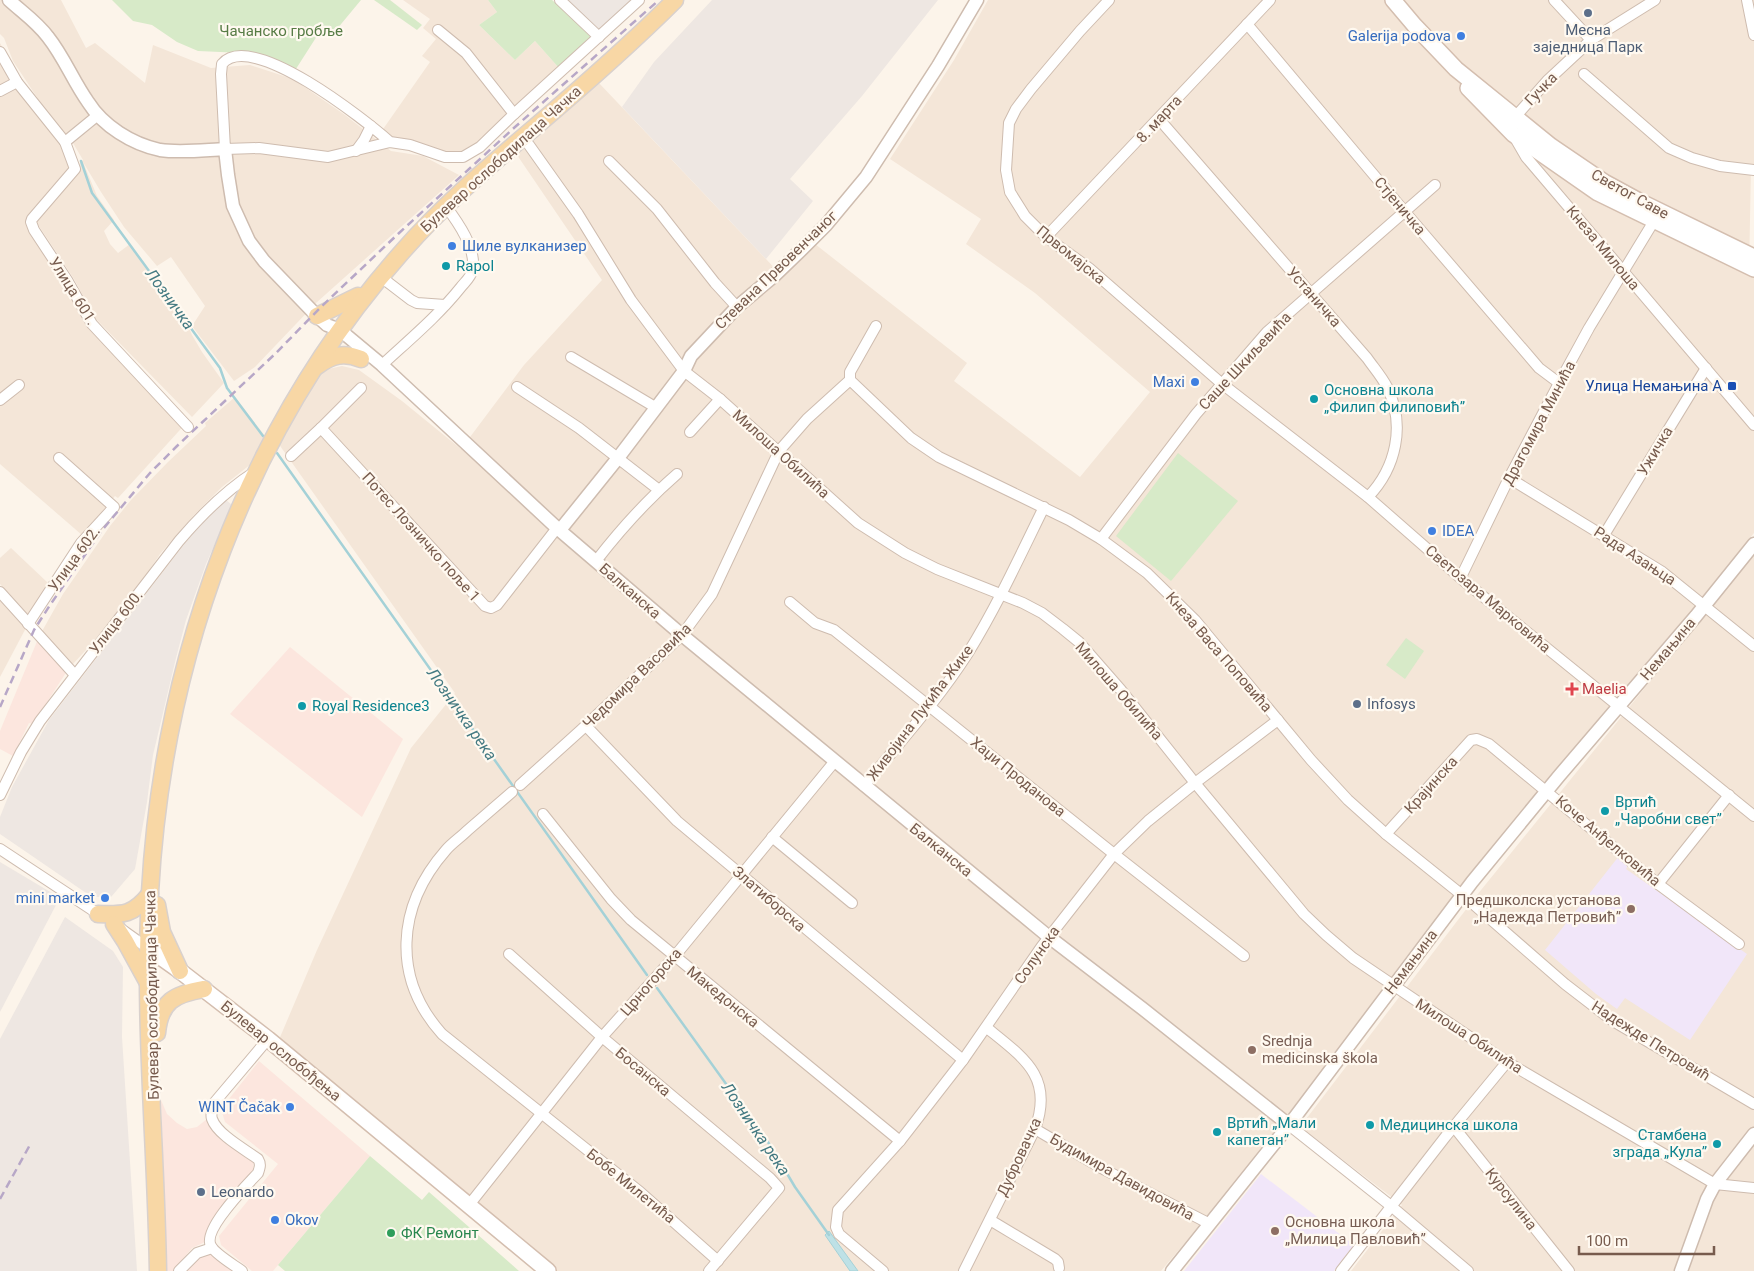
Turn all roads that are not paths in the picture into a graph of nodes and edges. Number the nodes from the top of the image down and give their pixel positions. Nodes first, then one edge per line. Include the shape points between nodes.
1 (9, 0) edge
2 (560, 0) edge
3 (639, 0) edge
4 (675, 0) edge
5 (978, 0) edge
6 (1109, 0) edge
7 (1270, 0) edge
8 (1392, 0) edge
9 (1554, 0) edge
10 (1655, 0) edge
11 (1747, 0) edge
12 (1247, 24) junction
13 (438, 30) dead end
14 (1754, 35) edge
15 (599, 37) junction
16 (1591, 40) junction
17 (0, 52) edge
18 (1456, 68) junction
19 (1584, 74) dead end
20 (16, 82) junction
21 (0, 91) edge
22 (514, 114) junction
23 (98, 115) junction
24 (1516, 116) junction
25 (1159, 119) junction
26 (371, 126) junction
27 (1513, 134) junction
28 (64, 142) junction
29 (390, 142) junction
30 (529, 145) dead end
31 (225, 149) junction
32 (356, 151) junction
33 (609, 161) dead end
34 (1754, 170) edge
35 (1434, 185) dead end
36 (445, 205) junction
37 (1405, 212) junction
38 (1657, 216) junction
39 (1046, 237) junction
40 (1754, 250) edge
41 (1754, 257) edge
42 (1754, 269) edge
43 (1623, 271) junction
44 (381, 277) junction
45 (1310, 293) junction
46 (364, 297) junction
47 (445, 305) junction
48 (737, 307) junction
49 (876, 326) dead end
50 (329, 327) junction
51 (571, 357) dead end
52 (361, 359) junction
53 (382, 366) junction
54 (313, 368) junction
55 (1706, 368) junction
56 (684, 371) junction
57 (850, 380) junction
58 (1559, 382) junction
59 (1221, 383) junction
60 (19, 384) dead end
61 (517, 387) dead end
62 (361, 388) dead end
63 (720, 399) junction
64 (0, 400) edge
65 (656, 408) junction
66 (430, 411) junction
67 (1754, 425) edge
68 (188, 427) dead end
69 (321, 428) junction
70 (690, 432) dead end
71 (779, 451) junction
72 (291, 456) dead end
73 (59, 458) dead end
74 (618, 458) junction
75 (257, 470) junction
76 (677, 474) dead end
77 (1509, 478) junction
78 (659, 490) junction
79 (1368, 497) junction
80 (1044, 507) junction
81 (558, 529) junction
82 (1604, 535) junction
83 (1100, 539) junction
84 (1754, 544) edge
85 (596, 561) junction
86 (1461, 577) junction
87 (0, 592) edge
88 (1001, 594) junction
89 (790, 602) dead end
90 (1704, 605) junction
91 (28, 624) junction
92 (682, 635) junction
93 (1754, 646) edge
94 (75, 675) junction
95 (930, 705) junction
96 (1619, 706) junction
97 (1278, 720) junction
98 (586, 726) junction
99 (1478, 739) joint
100 (835, 761) junction
101 (1195, 783) junction
102 (864, 786) junction
103 (1547, 790) junction
104 (0, 795) edge
105 (1729, 795) junction
106 (543, 814) dead end
107 (1754, 816) edge
108 (1386, 834) junction
109 (772, 837) junction
110 (0, 849) edge
111 (1114, 854) junction
112 (741, 874) junction
113 (1658, 884) junction
114 (150, 889) junction
115 (1462, 894) junction
116 (852, 904) dead end
117 (98, 914) junction
118 (114, 924) junction
119 (1049, 937) junction
120 (1739, 944) dead end
121 (149, 948) junction
122 (509, 954) dead end
123 (1244, 956) dead end
124 (674, 957) junction
125 (180, 970) junction
126 (148, 984) junction
127 (1393, 985) junction
128 (204, 989) junction
129 (987, 1028) junction
130 (602, 1038) junction
131 (268, 1039) junction
132 (150, 1052) junction
133 (963, 1060) junction
134 (1507, 1062) junction
135 (1754, 1104) edge
136 (542, 1114) junction
137 (1288, 1125) junction
138 (1454, 1127) junction
139 (1035, 1130) junction
140 (1754, 1134) edge
141 (900, 1141) junction
142 (1715, 1184) junction
143 (1754, 1188) edge
144 (469, 1205) junction
145 (1391, 1206) junction
146 (990, 1220) junction
147 (1210, 1224) junction
148 (212, 1248) junction
149 (718, 1261) junction
150 (1059, 1268) dead end
151 (158, 1271) edge
152 (179, 1271) edge
153 (242, 1271) edge
154 (548, 1271) edge
155 (709, 1271) edge
156 (883, 1271) edge
157 (964, 1271) edge
158 (1172, 1271) edge
159 (1341, 1271) edge
160 (1468, 1271) edge
161 (1569, 1271) edge
162 (1681, 1271) edge

1 - 23 street via 46,35
2 - 15 street
3 - 15 street
4 - 36 main road, Булевар ослободилаца Чачка via 623,50
5 - 48 street, Стевана Првовенчаног via 866,177 826,225
6 - 39 street, Првомајска via 1031,89 1009,123 1006,170 1010,192 1025,216
7 - 12 street, 8. марта
8 - 18 main road, Кнеза Милоша
9 - 16 street
10 - 16 street, Гучка
11 - 14 street
12 - 25 street, 8. марта
12 - 37 street, Стјеничка
13 - 22 street via 466,53
15 - 22 street
16 - 24 street, Гучка via 1547,81
17 - 20 street
18 - 24 main road, Кнеза Милоша
18 - 27 main road, Кнеза Милоша via 1468,88
19 - 34 street via 1669,148 1720,166
20 - 21 street
20 - 28 street
22 - 29 street via 480,147 463,157 445,157
23 - 28 street
23 - 31 street via 135,141 160,150
24 - 27 street, Гучка
24 - 38 main road, Светог Саве via 1552,146
25 - 39 street, 8. марта
25 - 45 street, Устаничка
26 - 29 street
26 - 31 street via 278,66 256,57 236,55 225,60 221,69
26 - 32 street
27 - 38 main road, Светог Саве via 1598,193
27 - 43 street, Кнеза Милоша via 1526,157
28 - 68 street, Улица 601. via 75,169 32,219 34,230 92,324
29 - 32 street
30 - 56 street, Милоша Обилића via 578,214 630,300
31 - 32 street via 259,148 328,157
31 - 50 street via 233,206 249,241 264,261
33 - 48 street via 657,209
35 - 37 street, Саше Шкиљевића
36 - 44 main road, Булевар ослободилаца Чачка
36 - 47 street via 465,235 473,264 470,276
37 - 45 street, Саше Шкиљевића
37 - 58 street, Стјеничка via 1539,368
38 - 41 main road, Светог Саве
38 - 42 main road, Светог Саве
38 - 43 street, Драгомира Минића
39 - 59 street, Првомајска via 1089,268
40 - 41 street
43 - 55 street, Кнеза Милоша
43 - 58 street, Драгомира Минића
44 - 46 main road, Булевар ослободилаца Чачка
44 - 47 street via 417,303
45 - 59 street, Саше Шкиљевића via 1266,332
45 - 79 street, Устаничка via 1367,358 1393,402 1397,429 1395,447 1382,481
46 - 50 main road, Булевар ослободилаца Чачка
46 - 50 main road via 358,296
47 - 53 street
48 - 56 street, Стевана Првовенчаног via 691,356
49 - 57 street via 850,372
50 - 52 street, Балканска
50 - 53 street, Балканска
50 - 54 main road, Булевар ослободилаца Чачка
51 - 65 street
52 - 54 main road via 341,354
52 - 66 street, Балканска via 412,401
53 - 66 street, Балканска
54 - 75 main road, Булевар ослободилаца Чачка
55 - 67 street, Кнеза Милоша
55 - 82 street, Ужичка
56 - 63 street, Милоша Обилића
56 - 65 street, Стевана Првовенчаног
57 - 71 street, Чедомира Васовића via 807,419
57 - 80 street, Кнеза Васа Поповића via 911,438 938,457
58 - 77 street, Драгомира Минића
59 - 79 street, Светозара Марковића
59 - 83 street, Саше Шкиљевића
60 - 64 street
61 - 74 street
62 - 69 street
63 - 70 street
63 - 71 street, Милоша Обилића
65 - 74 street, Стевана Првовенчаног
66 - 81 street, Балканска
69 - 72 street
69 - 81 street, Потес Лозничко поље 1 via 485,606 497,605
71 - 88 street, Милоша Обилића via 858,523 881,539 937,569
71 - 92 street, Чедомира Васовића via 712,594
73 - 91 street, Улица 602. via 114,507 81,543
74 - 78 street
74 - 81 street, Стевана Првовенчаног
75 - 94 street, Улица 600. via 225,493 192,525
75 - 114 main road, Булевар ослободилаца Чачка via 230,530 183,673 162,779
76 - 78 street
77 - 82 street, Рада Азањца
77 - 86 street, Драгомира Минића
78 - 85 street
79 - 86 street, Светозара Марковића
80 - 83 street, Кнеза Васа Поповића
80 - 88 street, Живојина Лукића Жике
81 - 85 street, Балканска
82 - 90 street, Рада Азањца via 1661,571
83 - 97 street, Кнеза Васа Поповића via 1147,573 1195,620
84 - 90 street, Немањина
85 - 92 street, Балканска
86 - 96 street, Светозара Марковића
87 - 91 street
88 - 95 street, Живојина Лукића Жике via 968,653
88 - 101 street, Милоша Обилића via 1042,613 1079,642
89 - 95 street, Хаџи Проданова via 815,623 834,630
90 - 93 street, Рада Азањца
90 - 96 street, Немањина
91 - 94 street
92 - 98 street, Чедомира Васовића
92 - 100 street, Балканска
94 - 104 street, Улица 600. via 31,735
95 - 102 street, Живојина Лукића Жике
95 - 111 street, Хаџи Проданова
96 - 103 street, Немањина
96 - 105 street, Светозара Марковића
97 - 101 street, Солунска
97 - 108 street, Кнеза Васа Поповића via 1348,800
98 - 112 street, Златиборска via 677,821
98 - 136 street, Чедомира Васовића via 447,849 420,888 412,906 406,948 408,969 421,1006 430,1020 442,1034
99 - 103 street, Коче Анђелковића via 1489,744
99 - 108 street, Крајинска via 1471,740
100 - 102 street, Балканска
100 - 109 street, Црногорска
101 - 111 street, Солунска
101 - 127 street, Милоша Обилића via 1304,914 1353,958
102 - 119 street, Балканска
103 - 113 street, Коче Анђелковића
103 - 115 street, Немањина
105 - 107 street, Светозара Марковића
105 - 113 street
106 - 124 street, Македонска via 611,899
108 - 115 street, Кнеза Васа Поповића
109 - 112 street, Црногорска
109 - 116 street
110 - 117 street, Булевар ослобођења
111 - 119 street, Солунска
111 - 123 street, Хаџи Проданова
112 - 124 street, Црногорска
112 - 133 street, Златиборска
113 - 120 street, Коче Анђелковића
114 - 117 main road via 139,906 128,913
114 - 121 main road, Булевар ослободилаца Чачка
114 - 125 main road via 162,932
115 - 127 street, Немањина
115 - 135 street, Надежде Петровић via 1565,984 1613,1021
117 - 118 street, Булевар ослобођења
118 - 121 street, Булевар ослобођења
118 - 126 main road
119 - 129 street, Солунска
119 - 137 street, Балканска
121 - 125 main road, Булевар ослобођења
121 - 126 main road, Булевар ослободилаца Чачка
122 - 130 street, Босанска
124 - 130 street, Црногорска
124 - 141 street, Македонска
125 - 128 main road, Булевар ослобођења
126 - 132 main road, Булевар ослободилаца Чачка
127 - 134 street, Милоша Обилића
127 - 137 street, Немањина
128 - 131 main road, Булевар ослобођења
128 - 132 main road via 180,994 169,1001 160,1014
129 - 133 street, Солунска
129 - 139 street, Дубровачка via 1022,1056 1032,1070 1042,1104
130 - 136 street, Црногорска
130 - 149 street, Босанска via 779,1188
131 - 144 main road, Булевар ослобођења
131 - 148 street via 214,1103 212,1118 218,1130 258,1159 260,1168 216,1223 210,1234
132 - 151 main road, Булевар ослободилаца Чачка
133 - 141 street, Солунска
134 - 138 street
134 - 142 street, Милоша Обилића
136 - 144 street, Црногорска
136 - 149 street, Бобе Милетића via 647,1198
137 - 145 street, Балканска
137 - 147 street, Немањина
138 - 145 street
138 - 161 street, Курсулина
139 - 146 street, Дубровачка
139 - 147 street, Будимира Давидовића
140 - 142 street
141 - 156 street, Солунска via 838,1210 836,1224 839,1234
142 - 143 street, Милоша Обилића
142 - 162 street
144 - 154 main road, Булевар ослобођења
145 - 159 street
145 - 160 street, Балканска
146 - 150 street via 1055,1259
146 - 157 street, Дубровачка
147 - 158 street, Немањина
148 - 152 street via 197,1252
148 - 153 street
149 - 155 street

